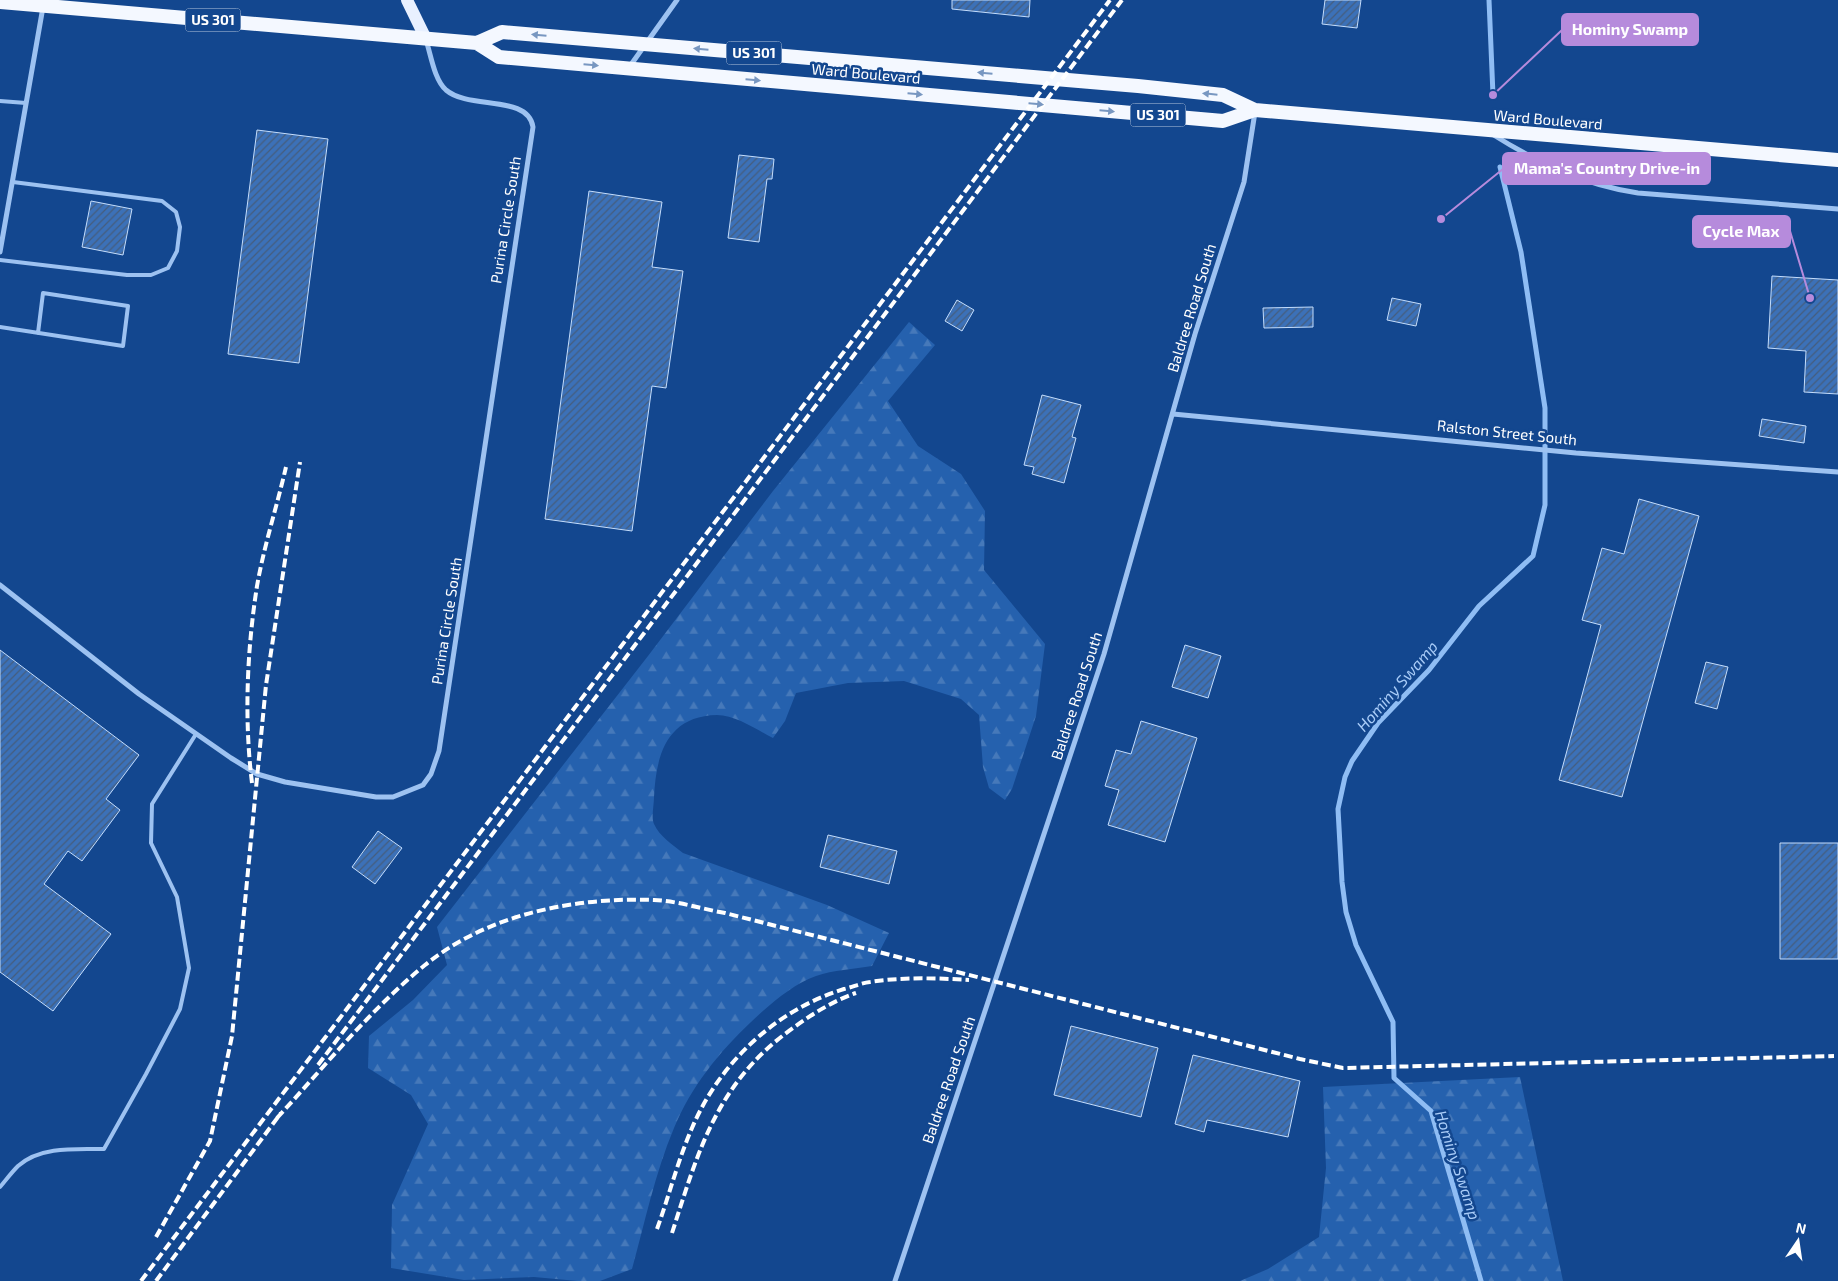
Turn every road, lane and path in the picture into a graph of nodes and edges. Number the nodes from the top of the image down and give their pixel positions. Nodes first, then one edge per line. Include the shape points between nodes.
1 (407, 0) edge
2 (677, 0) edge
3 (0, 2) edge
4 (84, 4) edge
5 (43, 6) junction
6 (426, 39) junction
7 (477, 43) junction
8 (645, 44) junction
9 (628, 69) junction
10 (0, 101) edge
11 (26, 104) junction
12 (1255, 110) junction
13 (1487, 131) junction
14 (1838, 160) edge
15 (13, 182) junction
16 (1838, 209) edge
17 (0, 252) edge
18 (0, 260) edge
19 (0, 327) edge
20 (38, 333) junction
21 (1174, 414) junction
22 (1838, 472) edge
23 (0, 585) edge
24 (196, 734) junction
25 (0, 1187) edge
26 (895, 1281) edge

1 - 6 main road
2 - 8 street
3 - 5 highway, US 301
4 - 5 highway, US 301
4 - 6 highway, US 301
5 - 11 street
6 - 7 highway, Ward Boulevard
6 - 24 street, Purina Circle South via 440,83 447,90 469,101 513,106 532,120 533,127 439,751 431,774 423,785 402,795 376,797 285,782 257,774
8 -> 7 highway, Ward Boulevard / US 301 via 502,32
7 -> 9 highway, Ward Boulevard / US 301 via 499,57
8 - 9 street
12 -> 8 highway, Ward Boulevard / US 301 via 1223,95
9 -> 12 highway, Ward Boulevard / US 301 via 1223,121
10 - 11 lane
11 - 15 street
12 - 13 highway, Ward Boulevard
12 - 21 street, Baldree Road South via 1244,182 1195,334
13 - 14 highway, Ward Boulevard
13 - 16 street via 1527,156 1577,179 1606,188
15 - 17 street
15 - 18 lane via 162,201 176,212 180,227 177,251 168,268 151,275
19 - 20 lane
20 - 20 lane via 123,346 128,306 43,293
21 - 22 street, Ralston Street South via 1576,452
21 - 26 street, Baldree Road South via 1096,681
23 - 24 street, Purina Circle South via 139,694
24 - 25 lane via 152,804 151,843 177,898 189,968 180,1009 104,1148 38,1154 19,1166

